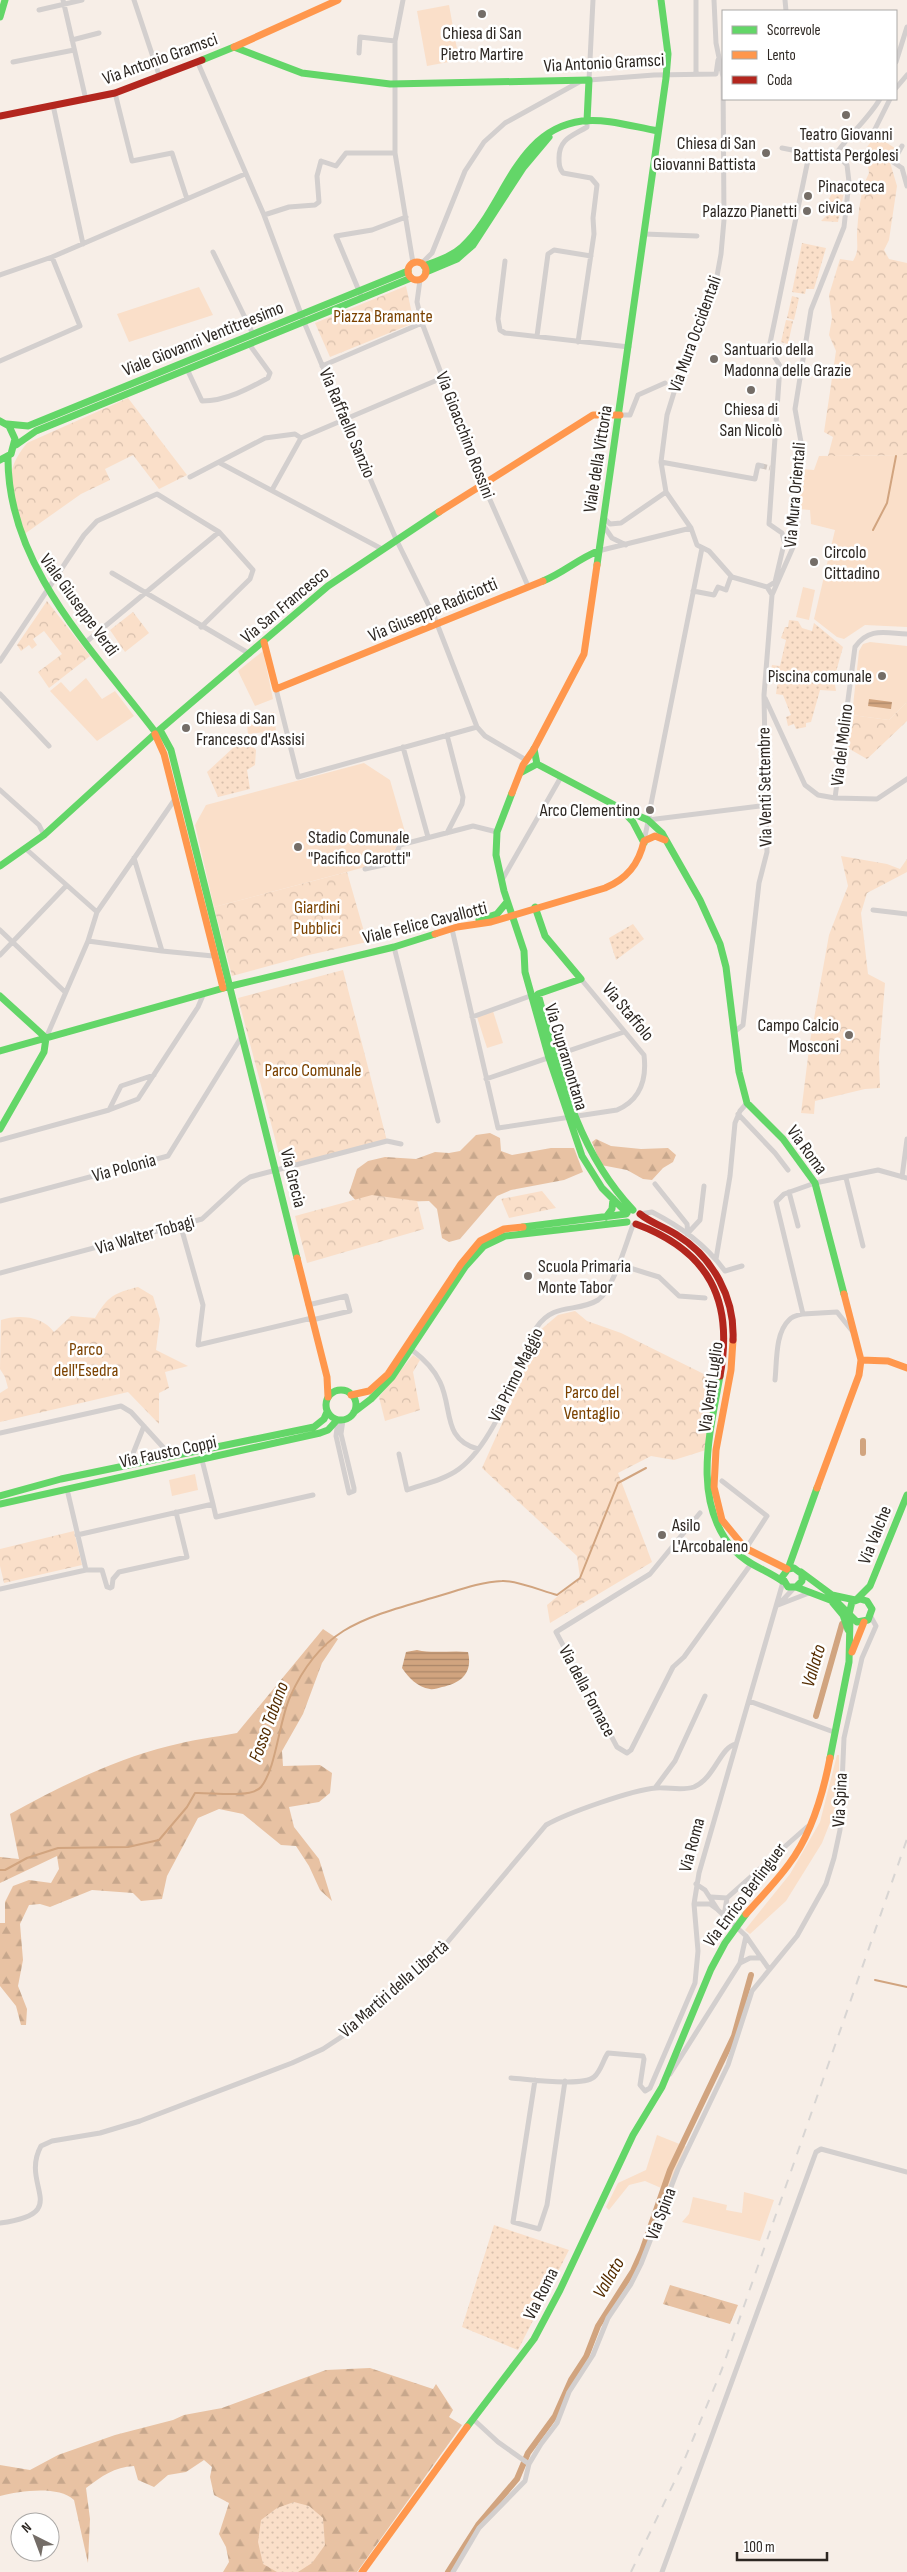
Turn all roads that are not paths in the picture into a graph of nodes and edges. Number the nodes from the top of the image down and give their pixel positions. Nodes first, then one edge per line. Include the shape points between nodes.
1 (5, 0) edge
2 (82, 0) edge
3 (134, 0) edge
4 (338, 0) edge
5 (403, 0) edge
6 (593, 0) edge
7 (661, 0) edge
8 (696, 0) edge
9 (714, 0) edge
10 (64, 2) edge
11 (38, 10) dead end
12 (0, 17) edge
13 (907, 27) edge
14 (99, 33) dead end
15 (72, 40) junction
16 (395, 41) junction
17 (234, 46) junction
18 (74, 50) junction
19 (359, 53) dead end
20 (718, 55) junction
21 (897, 59) edge
22 (13, 62) dead end
23 (198, 63) junction
24 (696, 73) junction
25 (722, 73) edge
26 (907, 74) edge
27 (160, 78) junction
28 (590, 80) junction
29 (563, 81) junction
30 (581, 81) junction
31 (396, 84) junction
32 (897, 87) edge
33 (564, 92) junction
34 (115, 93) junction
35 (86, 100) junction
36 (723, 100) edge
37 (879, 100) edge
38 (890, 100) edge
39 (53, 106) junction
40 (0, 116) edge
41 (587, 124) junction
42 (658, 131) junction
43 (874, 131) dead end
44 (782, 148) dead end
45 (907, 150) edge
46 (395, 153) junction
47 (809, 155) junction
48 (839, 160) junction
49 (245, 174) junction
50 (907, 186) edge
51 (187, 200) junction
52 (264, 215) junction
53 (406, 217) junction
54 (644, 234) junction
55 (697, 236) dead end
56 (83, 244) junction
57 (213, 252) dead end
58 (591, 256) junction
59 (52, 257) junction
60 (506, 261) dead end
61 (413, 263) junction
62 (424, 267) junction
63 (0, 275) edge
64 (410, 275) junction
65 (420, 280) junction
66 (360, 295) junction
67 (302, 318) junction
68 (422, 323) junction
69 (253, 334) junction
70 (537, 336) junction
71 (578, 342) junction
72 (249, 344) junction
73 (629, 347) junction
74 (0, 361) edge
75 (322, 366) junction
76 (187, 370) junction
77 (442, 378) junction
78 (666, 383) dead end
79 (620, 415) junction
80 (345, 420) junction
81 (4, 423) edge
82 (301, 438) junction
83 (16, 445) junction
84 (8, 457) junction
85 (0, 460) edge
86 (661, 462) junction
87 (220, 463) junction
88 (762, 466) dead end
89 (190, 477) dead end
90 (484, 484) junction
91 (272, 490) junction
92 (666, 492) junction
93 (603, 521) junction
94 (691, 528) junction
95 (219, 532) junction
96 (396, 539) junction
97 (784, 541) dead end
98 (626, 546) junction
99 (702, 548) junction
100 (783, 548) dead end
101 (382, 549) junction
102 (598, 551) junction
103 (112, 573) dead end
104 (731, 576) junction
105 (528, 586) junction
106 (768, 587) junction
107 (47, 591) junction
108 (693, 591) junction
109 (144, 594) junction
110 (772, 595) junction
111 (436, 623) junction
112 (201, 627) junction
113 (907, 634) edge
114 (86, 642) junction
115 (264, 642) junction
116 (250, 654) junction
117 (0, 661) edge
118 (276, 689) junction
119 (0, 694) edge
120 (764, 695) junction
121 (477, 727) junction
122 (157, 732) junction
123 (447, 735) junction
124 (49, 746) dead end
125 (403, 747) junction
126 (534, 749) junction
127 (526, 760) junction
128 (537, 764) junction
129 (522, 772) junction
130 (561, 777) junction
131 (907, 778) edge
132 (0, 790) edge
133 (835, 798) junction
134 (176, 799) junction
135 (768, 804) junction
136 (620, 808) junction
137 (648, 820) junction
138 (497, 832) junction
139 (447, 833) junction
140 (44, 835) junction
141 (428, 837) junction
142 (665, 840) junction
143 (644, 842) junction
144 (26, 849) junction
145 (134, 858) junction
146 (0, 866) edge
147 (365, 869) dead end
148 (501, 881) junction
149 (66, 886) junction
150 (508, 903) junction
151 (534, 908) junction
152 (873, 910) dead end
153 (97, 912) junction
154 (907, 914) edge
155 (513, 916) junction
156 (454, 928) junction
157 (0, 930) edge
158 (88, 941) junction
159 (12, 942) junction
160 (394, 947) junction
161 (162, 952) junction
162 (0, 955) edge
163 (214, 956) junction
164 (581, 980) junction
165 (231, 986) junction
166 (222, 988) junction
167 (65, 992) junction
168 (204, 993) junction
169 (535, 995) junction
170 (0, 996) edge
171 (472, 1017) junction
172 (624, 1032) junction
173 (734, 1032) junction
174 (242, 1035) junction
175 (46, 1038) junction
176 (0, 1051) edge
177 (552, 1057) junction
178 (155, 1075) junction
179 (486, 1079) junction
180 (747, 1103) junction
181 (109, 1110) junction
182 (738, 1114) junction
183 (438, 1121) dead end
184 (0, 1129) edge
185 (907, 1139) edge
186 (0, 1140) edge
187 (401, 1144) dead end
188 (277, 1170) junction
189 (788, 1170) dead end
190 (905, 1177) edge
191 (846, 1178) junction
192 (815, 1183) junction
193 (655, 1184) dead end
194 (704, 1186) dead end
195 (789, 1192) junction
196 (614, 1198) junction
197 (0, 1201) edge
198 (606, 1217) junction
199 (632, 1218) junction
200 (798, 1226) dead end
201 (181, 1227) junction
202 (686, 1236) junction
203 (863, 1246) dead end
204 (716, 1259) junction
205 (617, 1264) junction
206 (742, 1266) dead end
207 (0, 1273) edge
208 (705, 1298) dead end
209 (308, 1305) junction
210 (803, 1314) junction
211 (312, 1319) junction
212 (854, 1333) junction
213 (412, 1350) junction
214 (862, 1360) junction
215 (907, 1368) edge
216 (726, 1371) junction
217 (327, 1377) junction
218 (775, 1380) dead end
219 (340, 1390) junction
220 (351, 1395) junction
221 (328, 1397) junction
222 (327, 1412) junction
223 (354, 1412) junction
224 (339, 1420) junction
225 (144, 1426) junction
226 (0, 1433) edge
227 (478, 1449) junction
228 (399, 1454) dead end
229 (172, 1457) junction
230 (202, 1460) junction
231 (128, 1466) junction
232 (722, 1482) dead end
233 (711, 1488) junction
234 (67, 1489) junction
235 (313, 1495) dead end
236 (907, 1495) edge
237 (0, 1496) edge
238 (0, 1504) edge
239 (212, 1504) junction
240 (713, 1505) junction
241 (176, 1512) junction
242 (700, 1513) dead end
243 (77, 1535) junction
244 (795, 1546) junction
245 (745, 1550) junction
246 (751, 1564) junction
247 (787, 1569) junction
248 (86, 1570) junction
249 (800, 1572) junction
250 (783, 1581) junction
251 (870, 1586) junction
252 (795, 1588) junction
253 (0, 1589) edge
254 (809, 1593) junction
255 (829, 1600) junction
256 (856, 1600) junction
257 (870, 1604) junction
258 (778, 1605) junction
259 (849, 1616) junction
260 (871, 1617) junction
261 (864, 1622) junction
262 (850, 1643) junction
263 (849, 1662) junction
264 (705, 1696) dead end
265 (749, 1701) junction
266 (830, 1731) dead end
267 (736, 1744) junction
268 (655, 1788) junction
269 (811, 1823) junction
270 (696, 1884) junction
271 (711, 1897) junction
272 (727, 1898) junction
273 (694, 1904) junction
274 (718, 1910) junction
275 (724, 1916) junction
276 (746, 1936) junction
277 (761, 1958) junction
278 (740, 1963) junction
279 (769, 1970) junction
280 (511, 2078) dead end
281 (535, 2080) junction
282 (565, 2081) junction
283 (662, 2087) junction
284 (632, 2135) joint
285 (907, 2172) edge
286 (0, 2223) edge
287 (472, 2419) junction
288 (526, 2462) junction
289 (362, 2572) edge
290 (453, 2572) edge
291 (662, 2572) edge

1 - 12 main road
2 - 10 street
3 - 27 street
4 - 17 main road
5 - 16 street
6 - 28 street
7 - 42 main road, Viale della Vittoria via 668,54
8 - 24 street
9 - 20 street
10 - 11 street
10 - 15 street
13 - 21 street
14 - 15 street
15 - 18 street
16 - 19 street via 360,38
16 - 31 street
17 - 23 main road, Via Antonio Gramsci
17 - 31 main road, Via Antonio Gramsci via 302,73
18 - 22 street
18 - 35 street
20 - 24 street, Via Antonio Gramsci via 716,74
20 - 25 street, Via Mura Occidentali
23 - 27 main road, Via Antonio Gramsci
23 - 49 street, Via Raffaello Sanzio
24 - 28 street, Via Antonio Gramsci
26 - 32 street
27 - 34 main road, Via Antonio Gramsci
28 - 30 main road, Via Antonio Gramsci
28 - 41 main road
29 - 30 main road, Via Antonio Gramsci
29 - 31 main road, Via Antonio Gramsci
29 - 33 street
30 - 33 street
31 - 46 street
33 - 62 street via 504,123 484,142 465,170
34 - 35 main road, Via Antonio Gramsci
34 - 51 street via 132,161 172,153
35 - 39 main road, Via Antonio Gramsci
36 - 86 street, Via Mura Occidentali via 724,220 721,254 715,287 670,405
37 - 48 street via 849,136
38 - 43 street
39 - 40 main road, Via Antonio Gramsci
39 - 56 street
41 - 42 main road
41 - 58 street via 562,143 559,166 564,173 591,178 597,185
41 - 62 main road via 558,129 543,137 526,154 468,241 454,253
42 - 54 main road, Viale della Vittoria
44 - 47 street
45 - 50 street via 902,145 893,162 902,168
46 - 52 street via 346,153 336,166 322,161 317,176 319,202
46 - 53 street
47 - 48 street
47 - 97 street via 769,348 780,366 768,524 782,533
48 - 110 street, Via Mura Orientali via 850,182 844,227 811,310 794,409 801,442 795,483 794,545
49 - 51 street
49 - 52 street, Via Raffaello Sanzio
51 - 56 street
52 - 67 street, Via Raffaello Sanzio
53 - 61 street
53 - 66 street via 372,230 336,236
54 - 55 street
54 - 73 main road, Viale della Vittoria
56 - 59 street
57 - 69 street
58 - 70 street via 554,250 548,254
58 - 71 street
59 - 63 street
59 - 74 street via 80,326
60 - 70 street via 498,326 505,332
61 - 62 main road
61 - 64 main road
62 - 65 main road
64 - 65 main road
64 - 66 main road, Viale Giovanni Ventitreesimo
65 - 68 street, Via Gioacchino Rossini via 417,302
66 - 67 main road, Viale Giovanni Ventitreesimo
67 - 69 main road, Viale Giovanni Ventitreesimo
67 - 72 main road, Viale Giovanni Ventitreesimo
67 - 75 street, Via Raffaello Sanzio
68 - 75 street
68 - 77 street, Via Gioacchino Rossini
69 - 81 main road, Viale Giovanni Ventitreesimo via 28,426
70 - 71 street
71 - 73 street
72 - 76 main road, Viale Giovanni Ventitreesimo
72 - 76 street via 270,373 268,378 228,398 202,401
73 - 79 main road, Viale della Vittoria
75 - 80 street, Via Raffaello Sanzio
76 - 83 main road, Viale Giovanni Ventitreesimo via 36,431
77 - 80 street
77 - 90 street, Via Gioacchino Rossini
78 - 79 street via 638,395 630,415
79 - 90 main road, Via San Francesco via 593,415
79 - 93 main road, Viale della Vittoria
80 - 82 street
80 - 96 street, Via Raffaello Sanzio
81 - 83 main road via 15,433
82 - 87 street via 295,434 264,438
82 - 91 street
83 - 84 main road, Viale Giuseppe Verdi
84 - 85 main road
84 - 107 main road, Viale Giuseppe Verdi via 2,481 6,508 31,568
86 - 88 street via 755,480 758,466
86 - 92 street, Via Mura Occidentali
87 - 89 street
87 - 91 street
90 - 96 main road, Via San Francesco
90 - 105 street, Via Gioacchino Rossini
91 - 101 street
92 - 93 street via 621,524
92 - 94 street, Via Mura Occidentali
93 - 98 street via 612,538
93 - 102 main road, Viale della Vittoria
94 - 98 street
94 - 99 street, Via Mura Occidentali via 697,545
95 - 107 street via 157,494 97,521
95 - 109 street
95 - 112 street via 253,570 250,579
96 - 101 main road, Via San Francesco
96 - 111 street, Via Raffaello Sanzio
98 - 102 street
99 - 104 street via 709,551
99 - 108 street, Viale Felice Cavallotti
100 - 106 street via 775,582
101 - 115 main road, Via San Francesco via 328,586
102 - 105 main road, Via Giuseppe Radiciotti via 585,555 555,576
102 - 126 main road, Viale della Vittoria via 584,654
103 - 109 street
104 - 106 street
104 - 108 street via 726,590 718,587 714,595
105 - 111 main road, Via Giuseppe Radiciotti
106 - 110 street
107 - 114 main road, Viale Giuseppe Verdi
107 - 117 street
108 - 137 street, Viale Felice Cavallotti
109 - 112 street
109 - 114 street
110 - 120 street, Via Venti Settembre
111 - 118 main road, Via Giuseppe Radiciotti
111 - 121 street, Via Raffaello Sanzio
112 - 116 street
113 - 133 street, Via del Molino via 872,633 860,639 855,647
114 - 122 main road, Viale Giuseppe Verdi
115 - 116 main road, Via San Francesco
115 - 118 main road
116 - 122 main road, Via San Francesco
118 - 125 street via 298,776
119 - 124 street
120 - 133 street, Via del Molino via 805,785 818,795
120 - 135 street, Via Venti Settembre
121 - 123 street
121 - 127 street, Via Raffaello Sanzio via 485,736
122 - 134 main road, Viale Giuseppe Verdi
122 - 140 main road, Via San Francesco
122 - 165 main road, Viale Giuseppe Verdi via 171,750
123 - 125 street
123 - 139 street via 463,797
125 - 141 street
126 - 127 main road, Viale della Vittoria
126 - 128 main road
127 - 129 main road, Viale della Vittoria
128 - 129 main road
128 - 130 main road
129 - 138 main road, Viale della Vittoria
130 - 136 main road
130 - 148 street
131 - 133 street via 877,799
132 - 140 street via 39,825
134 - 145 street
134 - 163 main road, Viale Giuseppe Verdi
135 - 137 street
135 - 173 street, Via Venti Settembre via 767,852 759,883 745,1012 743,1025
136 - 137 main road
136 - 143 main road via 633,822
137 - 142 main road via 660,830
137 - 143 street, Viale Felice Cavallotti
138 - 139 street via 473,826
138 - 148 main road, Viale della Vittoria via 496,855
139 - 141 street
140 - 144 main road, Via San Francesco
141 - 147 street via 400,845 392,863
142 - 143 main road via 655,836
142 - 173 main road via 700,900 720,944
143 - 151 main road, Viale Felice Cavallotti via 635,866 620,881
144 - 146 main road, Via San Francesco
144 - 149 street
145 - 153 street
145 - 161 street
148 - 150 main road, Viale della Vittoria
149 - 153 street
149 - 159 street
150 - 151 main road via 516,909
150 - 155 main road, Viale della Vittoria
150 - 156 main road via 497,914
151 - 155 main road, Viale Felice Cavallotti
151 - 164 main road, Via Staffolo via 545,936
152 - 154 street
153 - 158 street
155 - 156 main road, Viale Felice Cavallotti
155 - 169 main road, Via Cupramontana via 524,951 525,972
156 - 160 main road, Viale Felice Cavallotti
156 - 171 street
157 - 159 street
158 - 161 street
158 - 167 street
159 - 162 street
159 - 167 street
160 - 165 main road, Viale Felice Cavallotti
160 - 183 street
161 - 163 street
163 - 166 main road, Viale Giuseppe Verdi
164 - 169 main road
164 - 172 street, Via Staffolo
165 - 166 main road, Viale Felice Cavallotti
165 - 174 main road, Via Grecia
166 - 168 main road, Viale Felice Cavallotti
167 - 175 street
168 - 175 main road, Viale Felice Cavallotti
168 - 178 street
169 - 171 street
169 - 177 main road, Via Cupramontana
170 - 175 main road
171 - 179 street
172 - 177 street
172 - 179 street, Via Staffolo via 639,1047 645,1066 638,1095 630,1104 617,1110 498,1128
173 - 180 main road
174 - 188 main road, Via Grecia
174 - 197 street, Via Polonia via 168,1156
175 - 176 main road, Viale Felice Cavallotti
175 - 184 main road via 44,1052
177 - 179 street
177 - 196 main road, Via Cupramontana via 569,1107
178 - 181 street via 138,1099
178 - 181 street via 121,1086
180 - 182 street
180 - 192 main road, Via Roma via 783,1139
181 - 186 street
182 - 189 street
182 - 204 street
185 - 190 street
187 - 188 street via 387,1141
188 - 201 street, Via Walter Tobagi via 241,1182 202,1220
188 - 209 main road, Via Grecia
190 - 191 street via 878,1170
191 - 192 street
191 - 203 street
192 - 195 street
192 - 212 main road, Via Roma
193 - 202 street via 687,1224
194 - 202 street via 700,1220
195 - 200 street
195 - 210 street via 779,1198 776,1206
196 - 198 main road
196 - 199 main road, Via Cupramontana
198 - 199 main road
198 - 220 main road via 504,1229 480,1241 461,1264 388,1374 369,1392
199 - 202 main road, Via Venti Luglio
199 - 205 street, Via Primo Maggio
199 - 213 main road, Via Venti Luglio via 494,1239 475,1254
199 - 216 main road, Via Venti Luglio via 688,1251 713,1282 726,1323
201 - 207 street, Via Walter Tobagi
201 - 211 street via 203,1305 198,1345
202 - 204 street
202 - 216 main road, Via Venti Luglio via 705,1257 726,1292 733,1328
204 - 206 street via 725,1271
205 - 208 street via 659,1277 678,1296
205 - 227 street, Via Primo Maggio via 607,1291 598,1300 549,1314 538,1326 506,1401
209 - 211 main road, Via Grecia
209 - 211 street via 346,1296 350,1311
210 - 212 street via 836,1312
210 - 218 street via 790,1318 784,1326 779,1339
211 - 217 main road, Via Grecia
212 - 214 main road, Via Roma
213 - 223 main road, Via Venti Luglio via 381,1390
213 - 227 street via 433,1370 441,1384 454,1433 466,1446
214 - 215 main road via 888,1361
214 - 244 main road, Via Roma
216 - 233 main road, Via Venti Luglio
216 - 233 main road, Via Venti Luglio via 713,1424
217 - 219 main road
217 - 221 main road, Via Grecia
219 - 220 main road
219 - 221 main road
220 - 223 main road via 355,1403
221 - 222 main road
222 - 224 main road
222 - 229 main road, Via Fausto Coppi via 314,1427
223 - 224 main road
224 - 224 street via 336,1436 349,1494 354,1488
224 - 230 main road, Via Fausto Coppi via 320,1433
225 - 226 street via 121,1406
225 - 229 street
225 - 231 street
227 - 228 street, Via Primo Maggio via 458,1470 407,1490
229 - 231 main road, Via Fausto Coppi
230 - 234 main road, Via Fausto Coppi
230 - 239 street
231 - 237 main road, Via Fausto Coppi
232 - 245 street via 767,1516
233 - 240 main road, Via Venti Luglio
234 - 238 main road, Via Fausto Coppi
234 - 243 street
235 - 239 street via 216,1517
236 - 251 main road, Via Valche
239 - 241 street
240 - 245 main road, Via Venti Luglio via 726,1529
240 - 246 main road, Via Venti Luglio via 716,1526 725,1540
241 - 243 street
241 - 248 street via 187,1557 119,1572 112,1579 110,1588 102,1570
242 - 246 street, Via della Fornace via 655,1570 556,1632 617,1747 627,1753 634,1745 674,1668
243 - 248 street
244 - 247 main road, Via Roma
244 - 249 main road, Via Roma via 795,1560
245 - 247 main road, Via Venti Luglio
246 - 250 main road, Via Venti Luglio
247 - 249 main road via 794,1568
247 - 250 main road, Via Roma
248 - 253 street
249 - 252 main road, Via Roma via 802,1581
249 - 256 main road via 830,1594
250 - 252 main road via 788,1587
250 - 258 street, Via Roma
251 - 256 main road, Via Valche
251 - 257 main road, Via Valche
252 - 254 main road
252 - 258 street, Via Roma
254 - 255 main road
254 - 258 street
255 - 259 main road via 841,1606
255 - 262 main road via 843,1616
256 - 257 main road via 864,1599
256 - 259 main road via 849,1606
257 - 260 main road
258 - 265 street, Via Roma
259 - 261 main road via 857,1622
259 - 262 main road, Via Enrico Berlinguer
260 - 261 main road
260 - 279 street, Via Spina via 876,1626 862,1658 842,1749 840,1830 834,1858 826,1884 811,1913
261 - 263 main road, Via Enrico Berlinguer
262 - 263 main road, Via Enrico Berlinguer
263 - 269 main road, Via Enrico Berlinguer via 829,1765
264 - 268 street via 675,1761
265 - 266 street
265 - 267 street, Via Roma
267 - 268 street, Via Martiri della Libertà via 726,1749 712,1774 692,1788
267 - 270 street, Via Roma
268 - 286 street, Via Martiri della Libertà via 558,1818 546,1825 435,1957 352,2030 322,2049 140,2121 41,2146 34,2164 39,2208 29,2218
269 - 272 street
269 - 283 main road, Via Enrico Berlinguer via 789,1864 731,1934 711,1969
270 - 271 street
270 - 273 street, Via Roma
271 - 272 street
271 - 274 street
272 - 275 street
273 - 274 street via 710,1904
273 - 282 street, Via Roma via 698,1951 694,1983 650,2088 643,2090 640,2085 644,2059 641,2054 610,2051 593,2078
274 - 275 street
275 - 276 street
276 - 277 street
276 - 278 street
277 - 278 street via 750,1958
277 - 279 street
278 - 283 street
279 - 288 street, Via Spina via 752,1991 728,2065 678,2170 641,2264 608,2318 593,2355 569,2392 557,2423
280 - 281 street
281 - 282 street
281 - 282 street via 513,2222 539,2230 547,2205
283 - 284 main road, Via Enrico Berlinguer
284 - 287 main road, Via Roma via 564,2283 534,2339
285 - 291 street via 822,2149 816,2152
287 - 288 street
287 - 289 main road, Via Roma
288 - 290 street, Via Spina via 525,2481 480,2528

